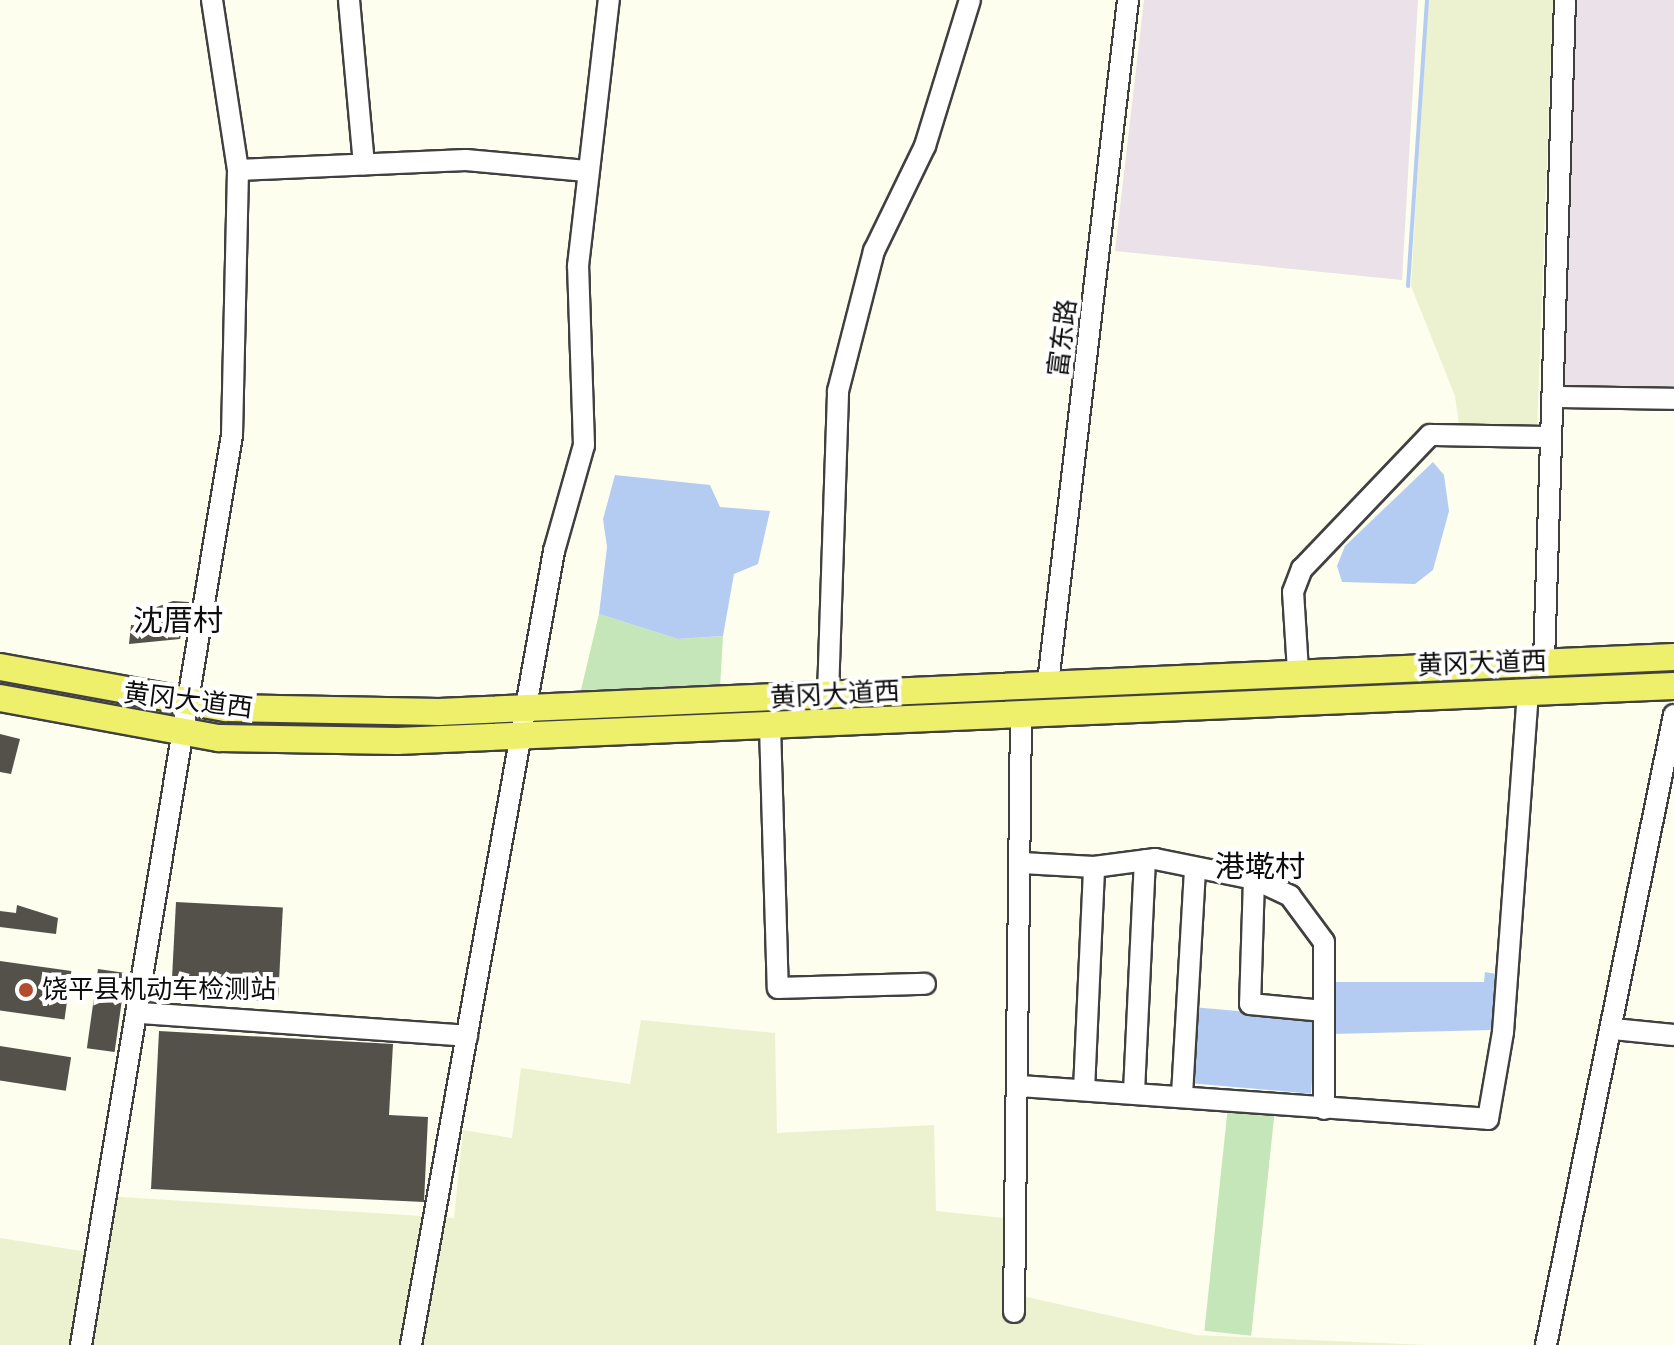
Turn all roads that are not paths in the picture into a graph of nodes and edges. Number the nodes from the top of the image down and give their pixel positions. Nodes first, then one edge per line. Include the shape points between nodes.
1 (212, 0) edge
2 (349, 0) edge
3 (609, 0) edge
4 (970, 0) edge
5 (1128, 0) edge
6 (1565, 0) edge
7 (364, 164) junction
8 (238, 170) junction
9 (586, 171) junction
10 (1553, 397) junction
11 (1674, 399) edge
12 (1550, 437) junction
13 (1674, 657) edge
14 (1544, 661) junction
15 (0, 667) edge
16 (1298, 671) junction
17 (1048, 683) junction
18 (1674, 686) edge
19 (1528, 692) junction
20 (828, 695) junction
21 (0, 698) edge
22 (188, 703) junction
23 (525, 705) junction
24 (1021, 713) junction
25 (1674, 715) edge
26 (770, 726) junction
27 (184, 732) junction
28 (519, 738) junction
29 (1145, 860) junction
30 (1022, 863) junction
31 (1094, 867) junction
32 (1195, 870) junction
33 (1254, 879) junction
34 (925, 984) dead end
35 (1324, 1011) junction
36 (140, 1013) junction
37 (1613, 1029) junction
38 (1674, 1035) edge
39 (467, 1036) junction
40 (1019, 1086) junction
41 (1084, 1090) junction
42 (1134, 1092) junction
43 (1182, 1095) junction
44 (1324, 1109) junction
45 (1014, 1312) dead end
46 (81, 1345) edge
47 (411, 1345) edge
48 (1546, 1345) edge

1 - 8 street
2 - 7 street
3 - 9 street
4 - 20 street via 925,146 878,238 838,391
5 - 17 street, 富东路
6 - 10 street
7 - 8 street
7 - 9 street via 466,160
8 - 22 street via 232,435
9 - 23 street via 578,266 584,445
10 - 11 street
10 - 12 street
12 - 14 street
12 - 16 street via 1430,435 1302,569 1293,592
13 - 14 main road, 黄冈大道西
14 - 16 main road, 黄冈大道西
15 - 22 main road, 黄冈大道西
16 - 17 main road, 黄冈大道西
17 - 20 main road, 黄冈大道西
18 - 19 main road, 黄冈大道西
19 - 24 main road, 黄冈大道西
19 - 44 street via 1503,1032 1488,1119
20 - 23 main road, 黄冈大道西
21 - 27 main road, 黄冈大道西
22 - 23 main road, 黄冈大道西 via 352,712
22 - 27 street
23 - 28 street
24 - 26 main road, 黄冈大道西
24 - 30 street
25 - 37 street
26 - 28 main road, 黄冈大道西
26 - 34 street via 778,988
27 - 28 main road, 黄冈大道西
27 - 36 street
28 - 39 street
29 - 31 street
29 - 32 street
29 - 42 street
30 - 31 street
30 - 40 street
31 - 41 street
32 - 33 street
32 - 43 street
33 - 35 street via 1290,896 1324,942
33 - 35 street via 1250,1004
35 - 44 street
36 - 39 street
36 - 46 street
37 - 38 street
37 - 48 street
39 - 47 street
40 - 41 street
40 - 45 street
41 - 42 street
42 - 43 street
43 - 44 street

